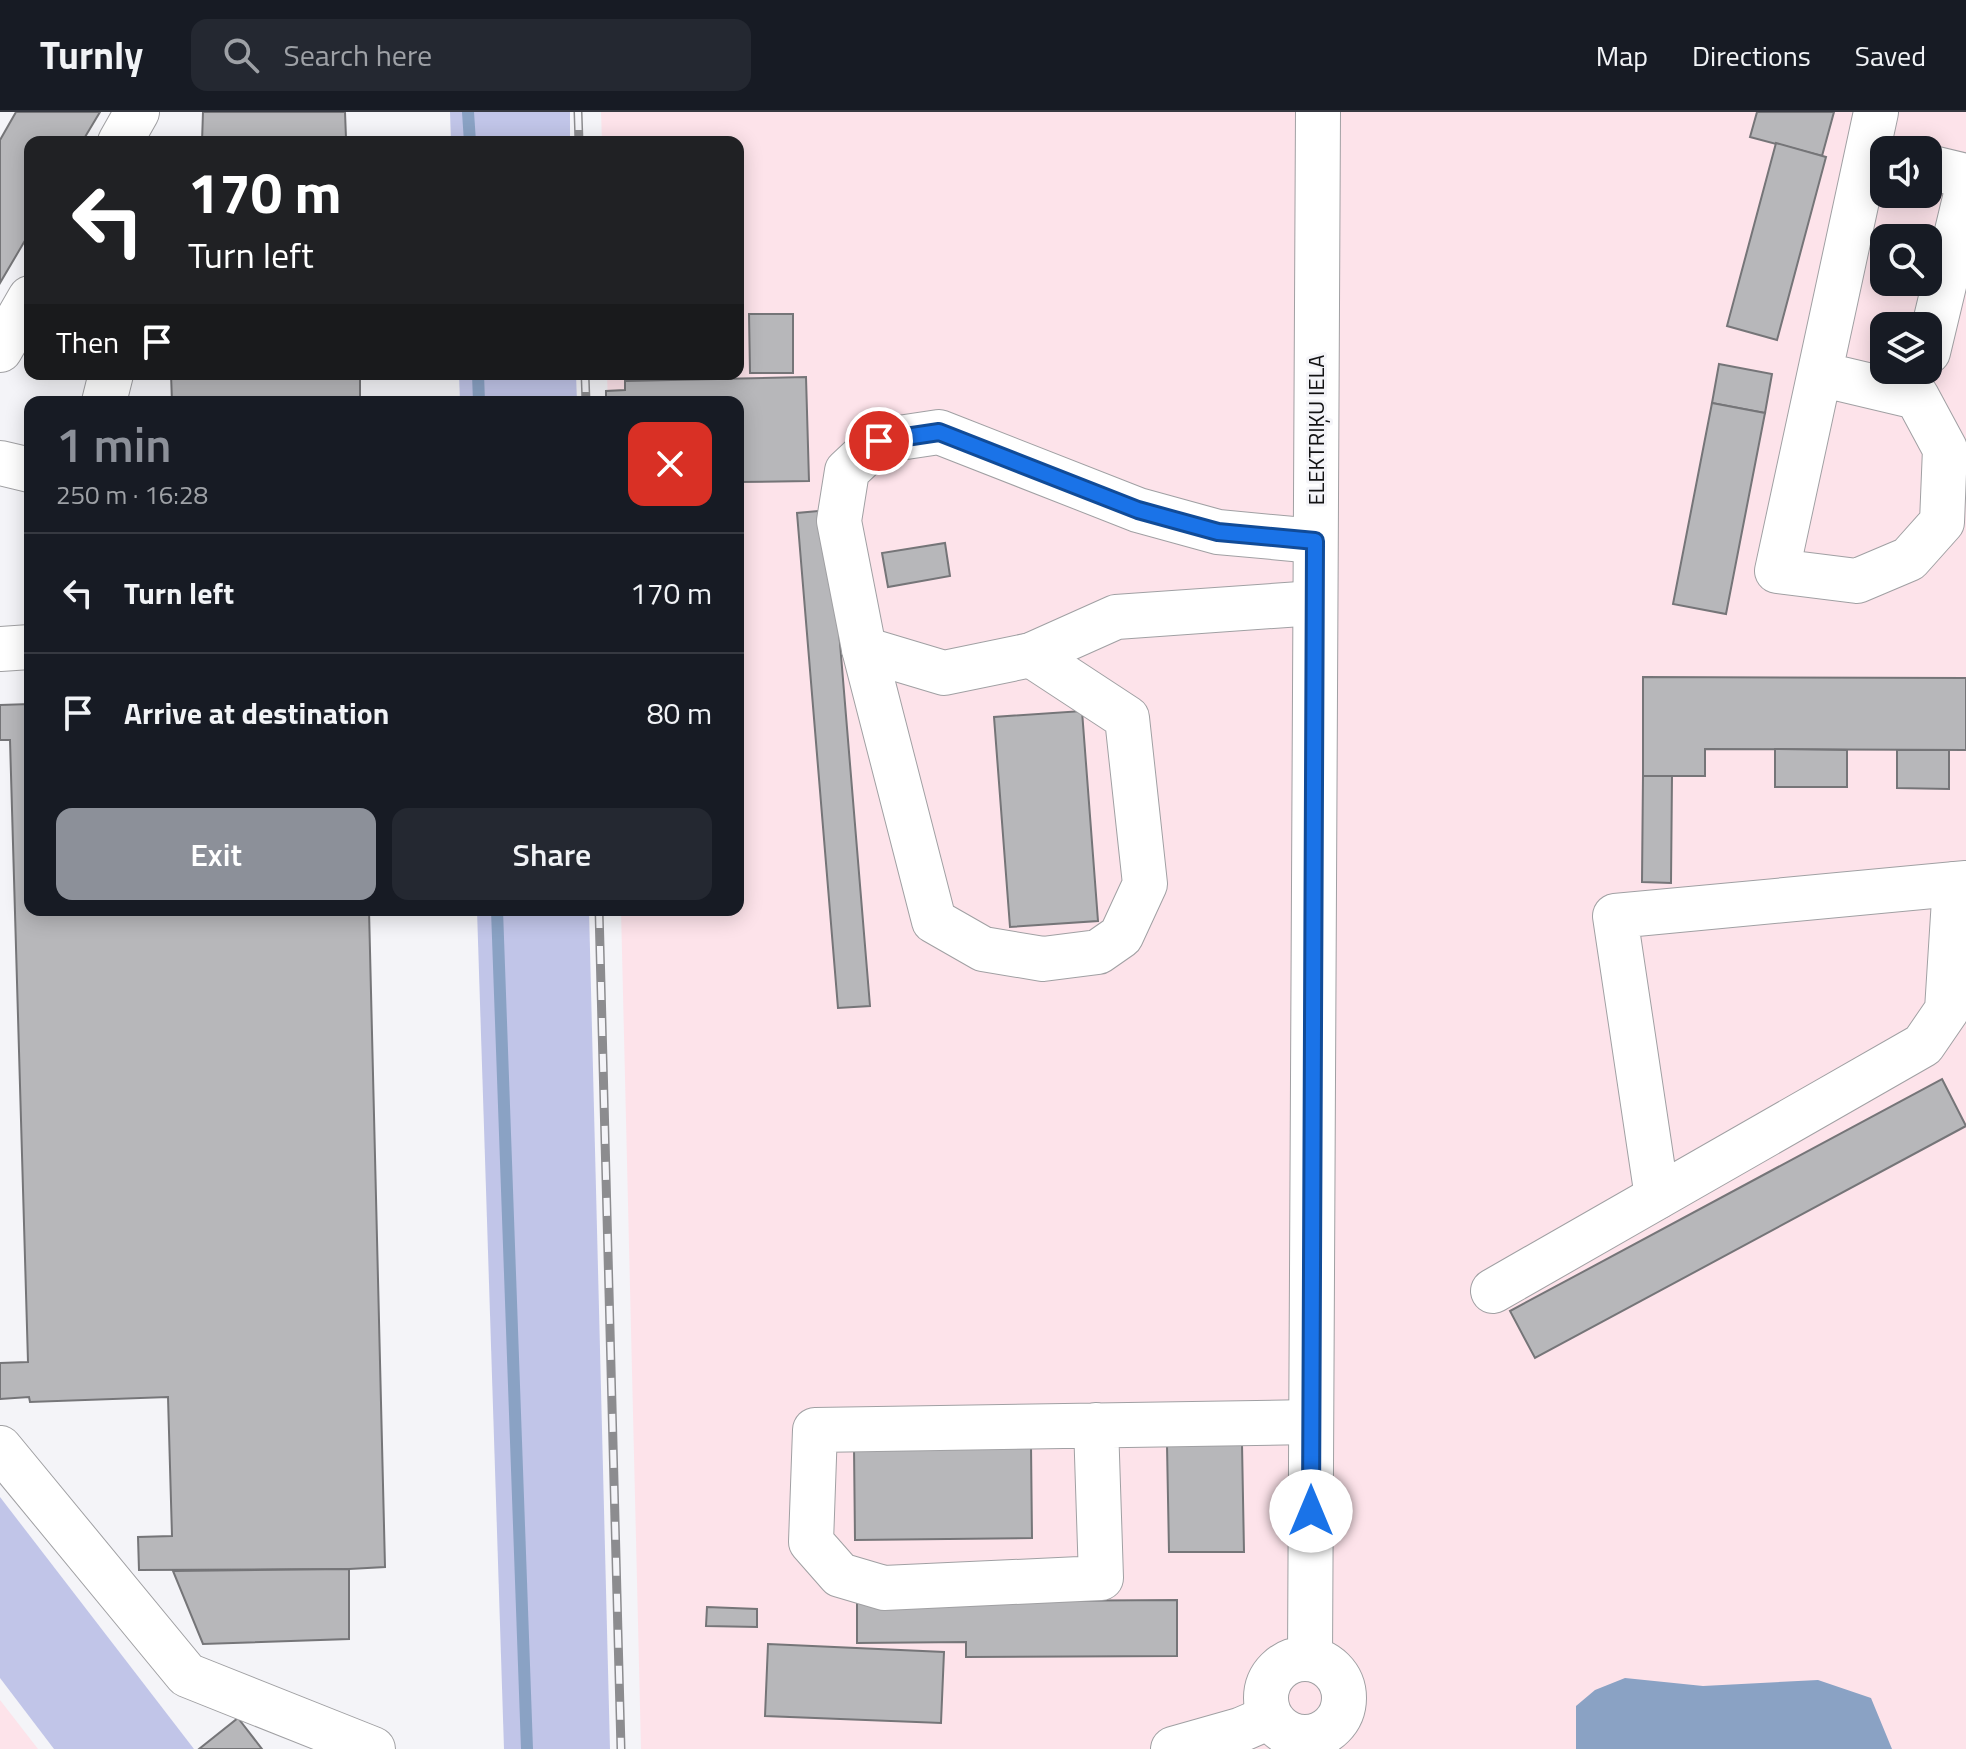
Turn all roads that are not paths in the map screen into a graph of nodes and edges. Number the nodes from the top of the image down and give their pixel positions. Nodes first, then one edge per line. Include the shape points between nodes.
1 (137, 112) edge
2 (1318, 112) edge
3 (1876, 112) edge
4 (123, 136) edge
5 (1876, 136) edge
6 (1942, 170) edge
7 (1966, 176) edge
8 (1870, 179) edge
9 (1966, 194) edge
10 (24, 308) edge
11 (1938, 312) edge
12 (0, 350) edge
13 (1820, 374) junction
14 (1870, 378) edge
15 (1920, 384) edge
16 (0, 463) edge
17 (24, 469) edge
18 (1315, 541) junction
19 (1315, 603) junction
20 (24, 647) edge
21 (0, 649) edge
22 (864, 649) junction
23 (1031, 655) junction
24 (1960, 883) edge
25 (1657, 1197) junction
26 (1493, 1291) dead end
27 (1311, 1422) junction
28 (1096, 1425) junction
29 (0, 1448) edge
30 (1310, 1659) junction
31 (1270, 1717) junction
32 (373, 1749) edge
33 (1173, 1749) edge

1 - 4 street
2 - 18 street, ELEKTRIĶU IELA
3 - 5 street
6 - 7 street
8 - 13 street
9 - 11 street
10 - 12 street
13 - 14 street
13 - 15 street via 1777,571 1857,581 1909,559 1942,522 1945,449
16 - 17 street
18 - 19 street, ELEKTRIĶU IELA
18 - 22 street via 1218,532 1138,510 939,432 879,441 847,471 839,521
19 - 23 street via 1116,617
19 - 27 street, ELEKTRIĶU IELA
20 - 21 street
22 - 23 street via 944,673
22 - 23 street via 934,921 983,949 1043,959 1098,952 1121,936 1145,884 1127,718
24 - 25 street via 1947,1010 1923,1045
24 - 25 street via 1615,916
25 - 26 street
27 - 28 street
27 - 30 street, ELEKTRIĶU IELA
28 - 28 street via 815,1430 811,1542 840,1575 884,1588 1101,1578
29 - 32 street via 187,1675
30 - 31 street via 1283,1665 1273,1676 1267,1689
30 - 31 street via 1323,1663 1342,1682 1344,1708 1338,1721 1329,1731 1303,1738 1289,1735
31 - 33 street

